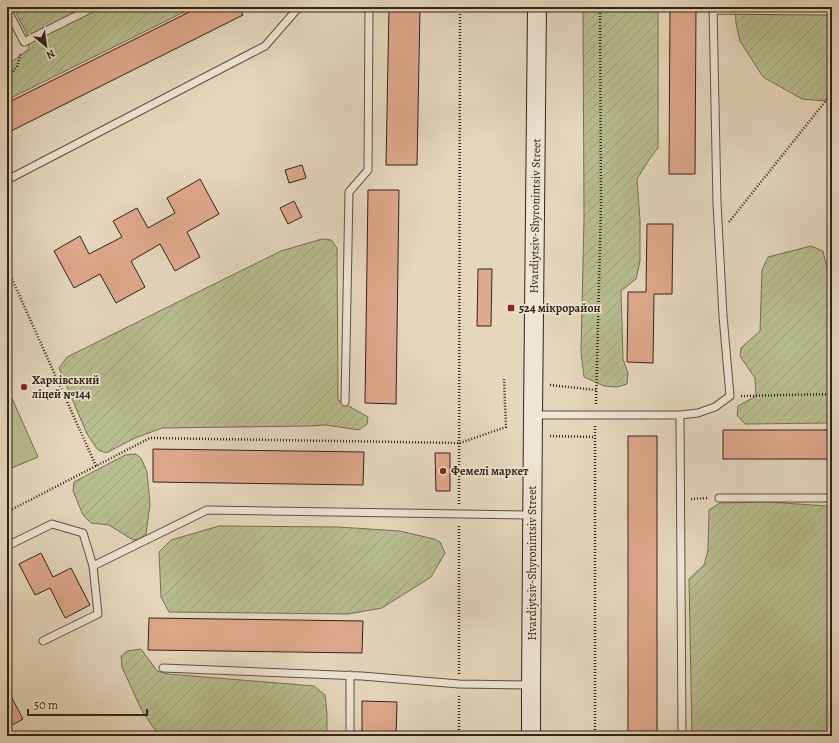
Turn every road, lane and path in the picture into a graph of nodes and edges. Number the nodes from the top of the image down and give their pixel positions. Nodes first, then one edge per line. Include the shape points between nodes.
1 (94, 7) edge
2 (298, 7) edge
3 (369, 7) edge
4 (460, 7) edge
5 (537, 7) edge
6 (600, 7) edge
7 (713, 8) edge
8 (7, 9) edge
9 (832, 11) edge
10 (24, 42) junction
11 (7, 78) edge
12 (832, 92) edge
13 (7, 180) edge
14 (719, 236) junction
15 (7, 268) edge
16 (504, 379) dead end
17 (549, 385) dead end
18 (596, 390) junction
19 (832, 394) edge
20 (730, 396) junction
21 (345, 402) dead end
22 (533, 415) junction
23 (596, 415) junction
24 (680, 415) junction
25 (550, 436) dead end
26 (595, 437) junction
27 (460, 443) junction
28 (96, 466) junction
29 (718, 498) joint
30 (832, 498) edge
31 (680, 499) junction
32 (7, 512) edge
33 (459, 514) junction
34 (532, 515) junction
35 (7, 546) edge
36 (93, 566) junction
37 (43, 641) dead end
38 (163, 668) dead end
39 (350, 675) junction
40 (459, 684) junction
41 (531, 685) junction
42 (350, 736) edge
43 (459, 736) edge
44 (531, 736) edge
45 (595, 736) edge
46 (682, 736) edge

1 - 10 lane
2 - 13 lane via 265,46
3 - 21 lane via 368,170 349,192
4 - 27 path
5 - 22 main road, Hvardiytsiv-Shyronintsiv Street
6 - 18 path via 601,204
7 - 9 lane
7 - 14 lane
8 - 10 lane
10 - 11 path via 17,67
12 - 14 path
14 - 20 lane
15 - 28 path
16 - 27 path via 506,427
17 - 18 path
18 - 23 path
19 - 20 path
20 - 24 lane via 715,407 698,413
22 - 23 lane
22 - 34 main road, Hvardiytsiv-Shyronintsiv Street
23 - 24 lane
23 - 26 path
24 - 31 lane
25 - 26 path
26 - 45 path
27 - 28 path via 150,438
27 - 33 path
28 - 32 path
29 - 30 lane
29 - 31 path
31 - 46 lane
33 - 34 lane
33 - 36 lane via 207,510
33 - 40 path
34 - 41 main road, Hvardiytsiv-Shyronintsiv Street
35 - 36 lane via 52,524 83,533
36 - 37 lane via 98,614
38 - 39 lane
39 - 40 lane
39 - 42 lane
40 - 41 lane
40 - 43 path
41 - 44 main road, Hvardiytsiv-Shyronintsiv Street

